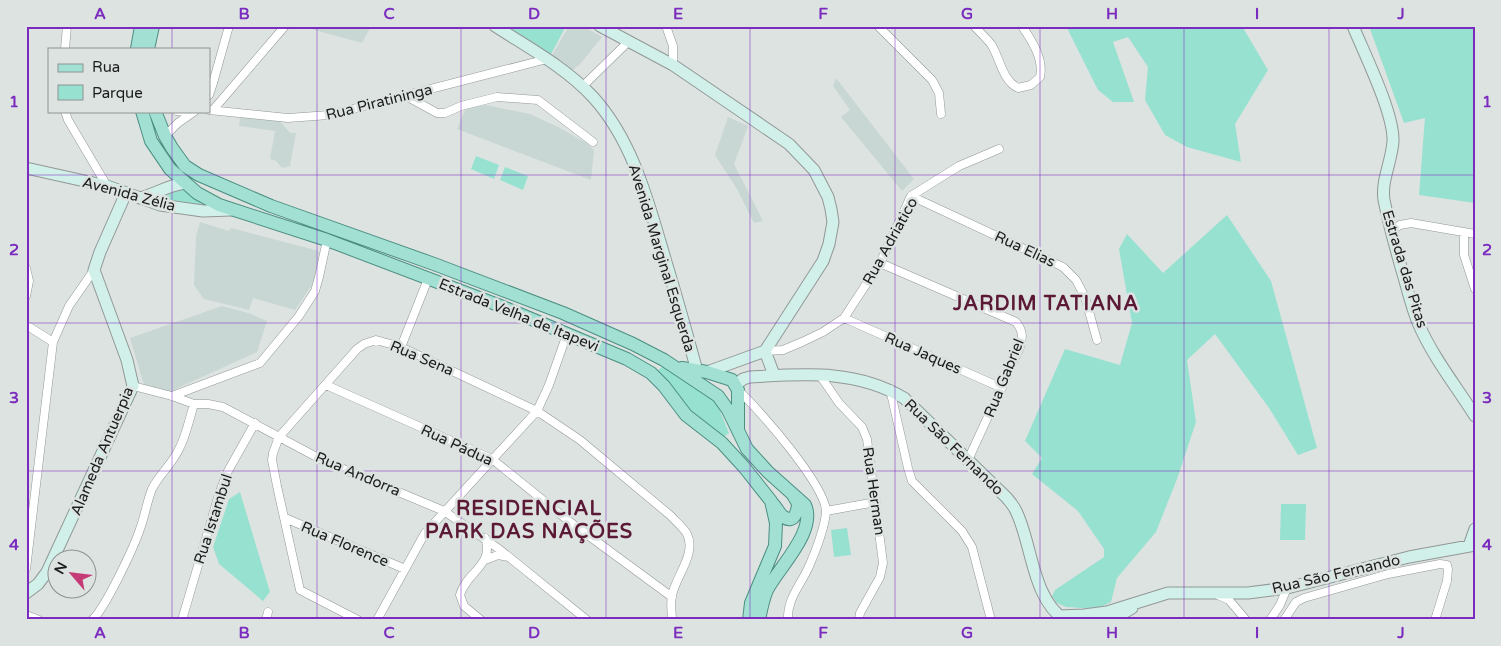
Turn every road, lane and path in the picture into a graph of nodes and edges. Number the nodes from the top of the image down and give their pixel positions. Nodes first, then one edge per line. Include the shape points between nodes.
1 (67, 26) edge
2 (141, 26) edge
3 (153, 26) edge
4 (285, 26) edge
5 (495, 26) edge
6 (600, 26) edge
7 (666, 26) edge
8 (878, 26) edge
9 (974, 26) edge
10 (1022, 26) edge
11 (1352, 27) edge
12 (229, 28) edge
13 (629, 41) junction
14 (65, 48) edge
15 (137, 48) edge
16 (148, 48) edge
17 (547, 59) junction
18 (673, 65) junction
19 (582, 87) junction
20 (210, 93) edge
21 (406, 96) junction
22 (211, 110) edge
23 (65, 112) edge
24 (142, 112) edge
25 (155, 112) edge
26 (192, 112) edge
27 (941, 114) dead end
28 (165, 136) junction
29 (593, 142) dead end
30 (999, 149) dead end
31 (26, 168) edge
32 (185, 183) junction
33 (107, 186) junction
34 (126, 193) junction
35 (912, 196) junction
36 (140, 198) junction
37 (271, 206) junction
38 (233, 210) junction
39 (1391, 232) junction
40 (1464, 232) junction
41 (1475, 234) edge
42 (326, 240) junction
43 (880, 263) junction
44 (26, 268) edge
45 (94, 270) junction
46 (428, 279) junction
47 (1475, 290) edge
48 (26, 296) edge
49 (844, 318) junction
50 (26, 325) edge
51 (567, 334) junction
52 (1097, 340) dead end
53 (53, 342) junction
54 (401, 347) junction
55 (765, 351) junction
56 (672, 366) junction
57 (702, 371) junction
58 (819, 374) junction
59 (774, 375) junction
60 (326, 385) junction
61 (133, 386) junction
62 (737, 388) junction
63 (1002, 388) junction
64 (890, 389) junction
65 (172, 396) junction
66 (194, 404) junction
67 (537, 411) junction
68 (1475, 416) edge
69 (255, 424) junction
70 (738, 433) junction
71 (280, 438) junction
72 (492, 459) junction
73 (968, 460) junction
74 (792, 492) junction
75 (771, 501) junction
76 (876, 502) junction
77 (444, 511) junction
78 (826, 511) junction
79 (285, 518) junction
80 (1475, 529) edge
81 (484, 538) junction
82 (1472, 546) edge
83 (510, 558) junction
84 (484, 560) junction
85 (26, 569) edge
86 (405, 569) junction
87 (26, 586) edge
88 (1287, 588) junction
89 (1209, 592) junction
90 (26, 593) edge
91 (672, 597) junction
92 (1144, 601) junction
93 (26, 615) edge
94 (1060, 618) edge
95 (39, 620) edge
96 (92, 620) edge
97 (182, 620) edge
98 (358, 620) edge
99 (377, 620) edge
100 (481, 620) edge
101 (588, 620) edge
102 (672, 620) edge
103 (749, 620) edge
104 (759, 620) edge
105 (788, 620) edge
106 (859, 620) edge
107 (991, 620) edge
108 (1112, 620) edge
109 (1246, 620) edge
110 (1270, 620) edge
111 (1284, 620) edge
112 (1435, 620) edge

1 - 14 street
2 - 15 main road
3 - 16 main road
4 - 22 street
5 - 17 main road, Avenida Marginal Esquerda
6 - 13 main road
7 - 18 street via 673,46
8 - 27 street via 932,80 939,93
9 - 10 street via 990,43 1007,79 1018,88 1031,85 1040,77 1041,63
11 - 39 main road, Estrada das Pitas via 1392,126 1393,140 1384,186
12 - 20 street
13 - 18 main road
13 - 19 street
17 - 19 main road, Avenida Marginal Esquerda
17 - 21 street, Rua Piratininga
18 - 55 main road via 789,144 814,170 828,197 833,222 823,261
19 - 57 main road, Avenida Marginal Esquerda via 602,108 633,160
21 - 22 street, Rua Piratininga via 313,118
21 - 29 street via 437,113 497,97 538,100
23 - 33 street
24 - 32 main road, Estrada Velha de Itapevi via 151,141 170,169
25 - 28 main road, Estrada Velha de Itapevi
26 - 28 street
28 - 37 main road, Estrada Velha de Itapevi via 185,166
30 - 35 street, Rua Adriatico via 959,166
31 - 33 main road, Avenida Zélia
32 - 36 main road
32 - 37 main road via 208,186 265,208
32 - 38 main road, Estrada Velha de Itapevi
33 - 34 main road, Avenida Zélia
34 - 36 main road, Avenida Zélia
34 - 45 main road
35 - 43 street, Rua Adriatico
35 - 52 street, Rua Elias via 1063,267 1076,280 1085,297
36 - 38 main road, Avenida Zélia via 160,205
37 - 56 main road, Estrada Velha de Itapevi via 563,313 633,344
38 - 42 main road, Estrada Velha de Itapevi
39 - 40 street via 1400,225 1411,223
39 - 68 main road, Estrada das Pitas via 1419,325
40 - 41 street
40 - 47 street via 1464,255
42 - 46 main road, Estrada Velha de Itapevi
42 - 65 street via 315,291 260,363
43 - 49 street, Rua Adriatico
43 - 63 street, Rua Gabriel via 1016,322 1023,336
44 - 48 street via 29,281
45 - 53 street via 69,306
45 - 61 main road, Alameda Antuerpia via 127,360
46 - 51 main road, Estrada Velha de Itapevi
46 - 54 street
49 - 55 street, Rua Adriatico via 823,332 783,350
49 - 63 street, Rua Jaques
50 - 53 street
51 - 67 street via 550,385
51 - 75 main road, Estrada Velha de Itapevi via 628,358 652,373 686,415 722,443
53 - 85 street
54 - 60 street, Rua Sena via 376,340 364,344
54 - 67 street, Rua Sena
55 - 57 main road, Rua Adriatico
55 - 59 main road
56 - 57 main road
56 - 70 main road, Estrada Velha de Itapevi via 718,396
57 - 62 main road via 729,377
58 - 59 main road, Rua São Fernando
58 - 64 main road, Rua São Fernando via 853,378
58 - 76 street, Rua Herman via 839,403 862,427 867,439
59 - 62 main road, Rua São Fernando via 742,379
60 - 71 street, Rua Sena
60 - 72 street, Rua Pádua
61 - 65 street, Rua Andorra
61 - 90 main road, Alameda Antuerpia via 47,572
62 - 70 main road
62 - 78 street via 799,459
63 - 73 street, Rua Gabriel
64 - 73 main road, Rua São Fernando via 904,398
64 - 107 street via 912,481 962,531 972,547
65 - 66 street, Rua Andorra
66 - 69 street, Rua Andorra via 223,408
66 - 96 street via 179,451 151,491 129,554
67 - 72 street
67 - 91 street, Rua Sena via 580,440 684,529 688,536 688,552
69 - 71 street, Rua Andorra
69 - 97 street, Rua Istambul via 228,470 219,494
70 - 74 main road, Estrada Velha de Itapevi via 763,467
71 - 77 street, Rua Andorra via 324,461
71 - 79 street, Rua Sena via 272,460
72 - 77 street
72 - 91 street, Rua Pádua via 570,522
73 - 94 main road, Rua São Fernando via 1016,510 1036,575 1045,597
74 - 75 main road via 798,504 796,516 792,518 784,517
74 - 104 main road, Estrada Velha de Itapevi via 808,512 807,523 766,592
75 - 103 main road, Estrada Velha de Itapevi via 776,523 775,546 751,603
76 - 78 street
76 - 106 street, Rua Herman via 883,563 880,578
77 - 81 street, Rua Andorra
77 - 86 street via 425,533
78 - 105 street via 809,567 790,599
79 - 86 street, Rua Florence
79 - 98 street, Rua Sena via 300,590
80 - 82 main road, Rua São Fernando
81 - 83 street, Rua Andorra
81 - 84 street via 488,548
82 - 88 main road, Rua São Fernando via 1409,557
83 - 84 street via 498,555
83 - 101 street, Rua Andorra
84 - 100 street via 465,583 460,595 464,606
86 - 99 street
87 - 90 street
88 - 89 main road, Rua São Fernando
88 - 110 street
89 - 92 main road, Rua São Fernando via 1168,593
89 - 109 street via 1229,600
91 - 102 street, Rua Sena
92 - 94 main road, Rua São Fernando via 1107,612
92 - 108 main road, Rua São Fernando
93 - 95 street
111 - 112 street via 1296,602 1304,598 1388,574 1440,564 1447,566 1448,576

